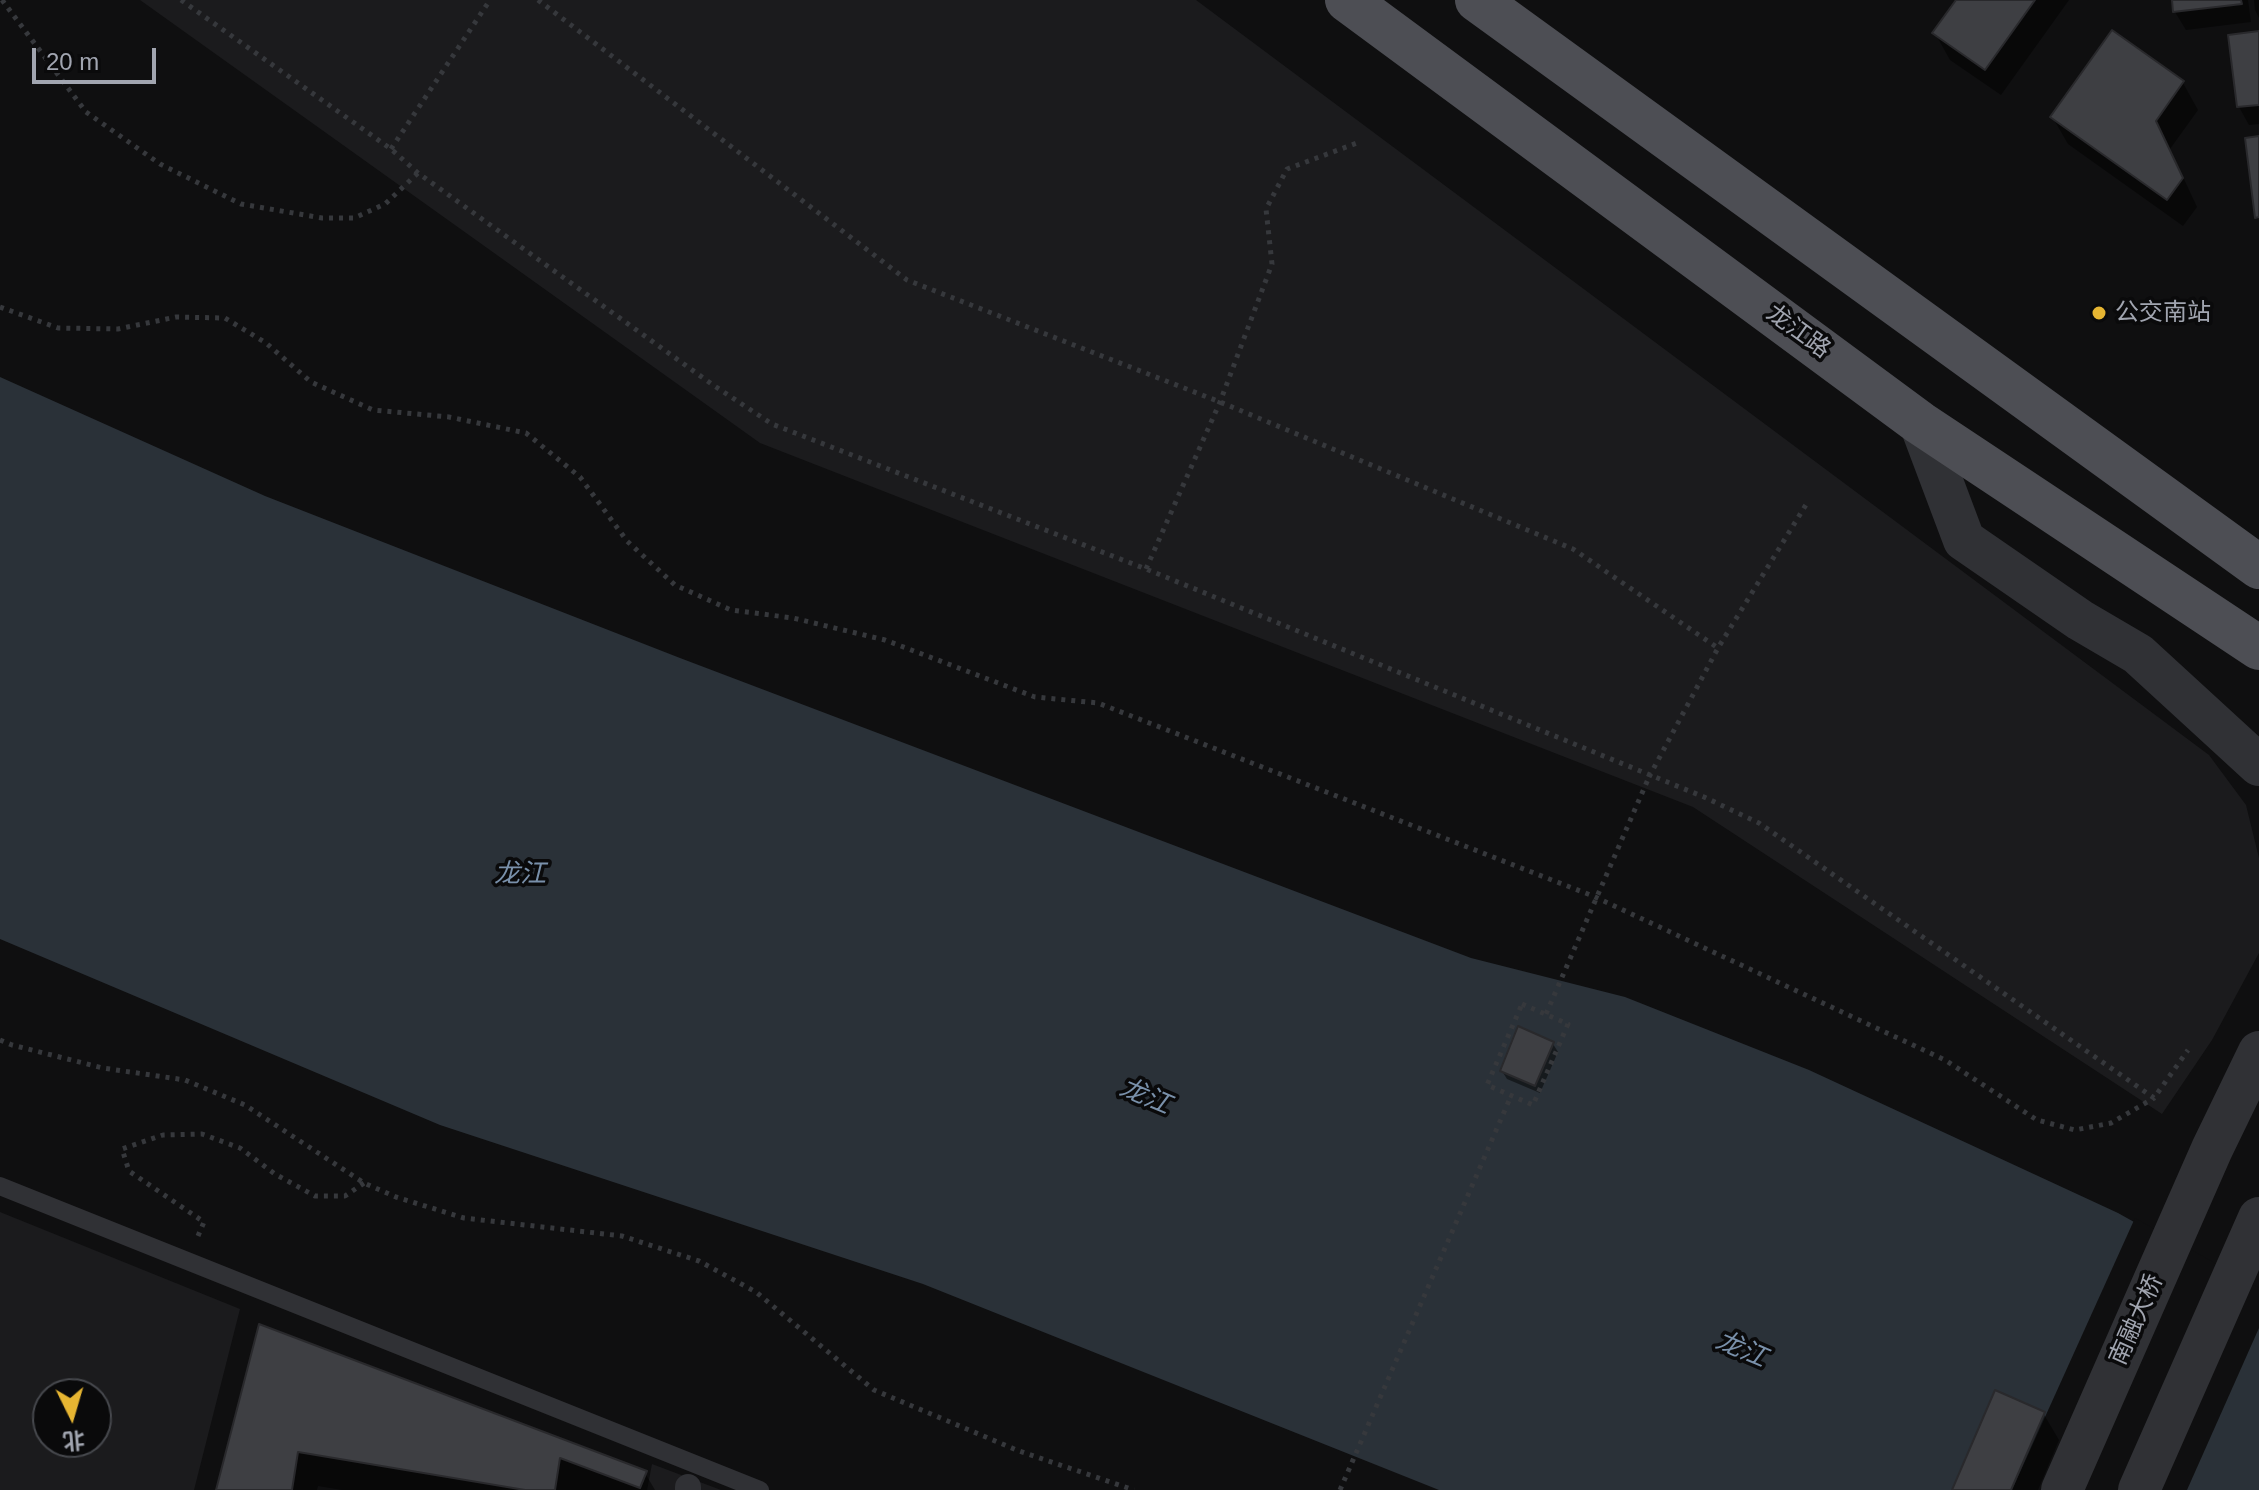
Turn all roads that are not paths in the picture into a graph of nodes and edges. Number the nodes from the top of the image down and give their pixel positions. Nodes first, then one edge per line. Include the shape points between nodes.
1 (1347, 0) edge
2 (1477, 0) edge
3 (1920, 423) junction
4 (2259, 567) edge
5 (2259, 648) edge
6 (2259, 765) edge
7 (2259, 1052) edge
8 (0, 1186) edge
9 (2259, 1218) edge
10 (760, 1490) edge
11 (2062, 1490) edge
12 (2139, 1490) edge

1 - 3 main road, 龙江路
2 - 4 main road
3 - 5 main road, 龙江路
3 - 6 street via 1964,540 2138,654
7 - 11 street, 南融大桥
8 - 10 lane
9 - 12 street

